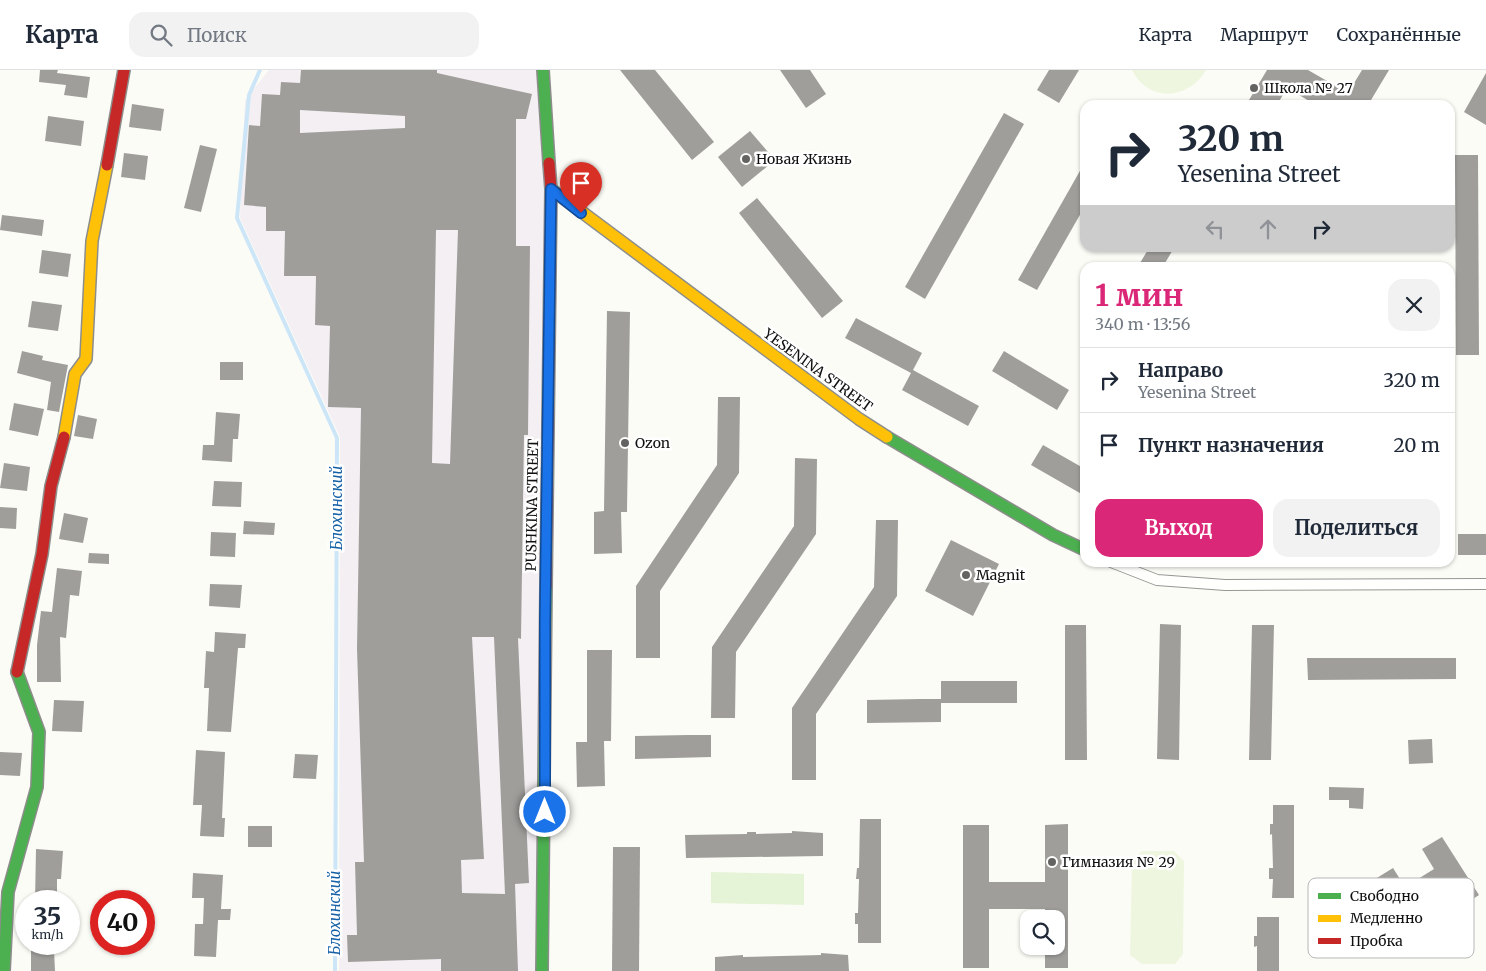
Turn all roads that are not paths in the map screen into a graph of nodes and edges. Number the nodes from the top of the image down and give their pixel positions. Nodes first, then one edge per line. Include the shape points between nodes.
1 (124, 70) edge
2 (543, 70) edge
3 (551, 189) junction
4 (1080, 548) edge
5 (1124, 567) edge
6 (1486, 584) edge
7 (4, 971) edge
8 (542, 971) edge

1 - 7 street via 92,241 86,359 75,374 17,673 39,732 37,787 8,892
2 - 3 street, PUSHKINA STREET
3 - 4 street, YESENINA STREET via 858,419 1053,535
3 - 8 street, PUSHKINA STREET
5 - 6 street via 1156,580 1225,585

